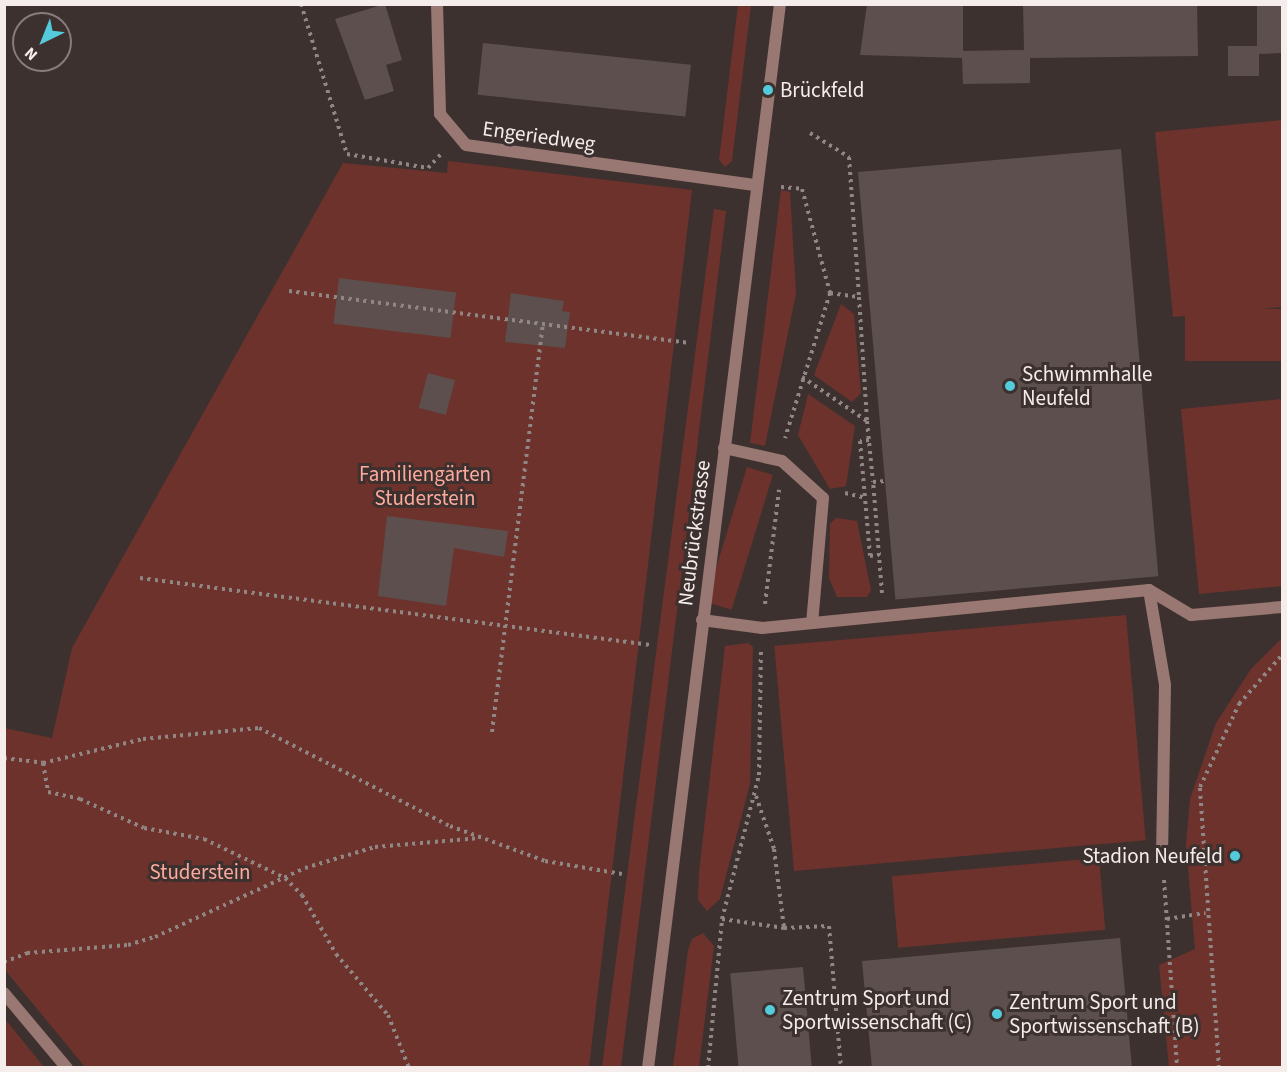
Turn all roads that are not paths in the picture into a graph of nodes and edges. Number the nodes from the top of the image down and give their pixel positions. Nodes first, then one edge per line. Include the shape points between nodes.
1 (437, 4) edge
2 (780, 4) edge
3 (756, 185) junction
4 (724, 448) junction
5 (1149, 591) junction
6 (1282, 607) edge
7 (702, 620) junction
8 (812, 623) junction
9 (1162, 858) road end
10 (4, 993) edge
11 (67, 1068) edge
12 (648, 1068) edge

1 - 3 street, Engeriedweg via 440,114 466,145
2 - 3 street, Neubrückstrasse
3 - 4 street, Neubrückstrasse
4 - 7 street, Neubrückstrasse
4 - 8 street via 782,461 823,498
5 - 6 street via 1191,615
5 - 8 street
5 - 9 street via 1165,685
7 - 8 street via 762,628
7 - 12 street, Neubrückstrasse
10 - 11 street

